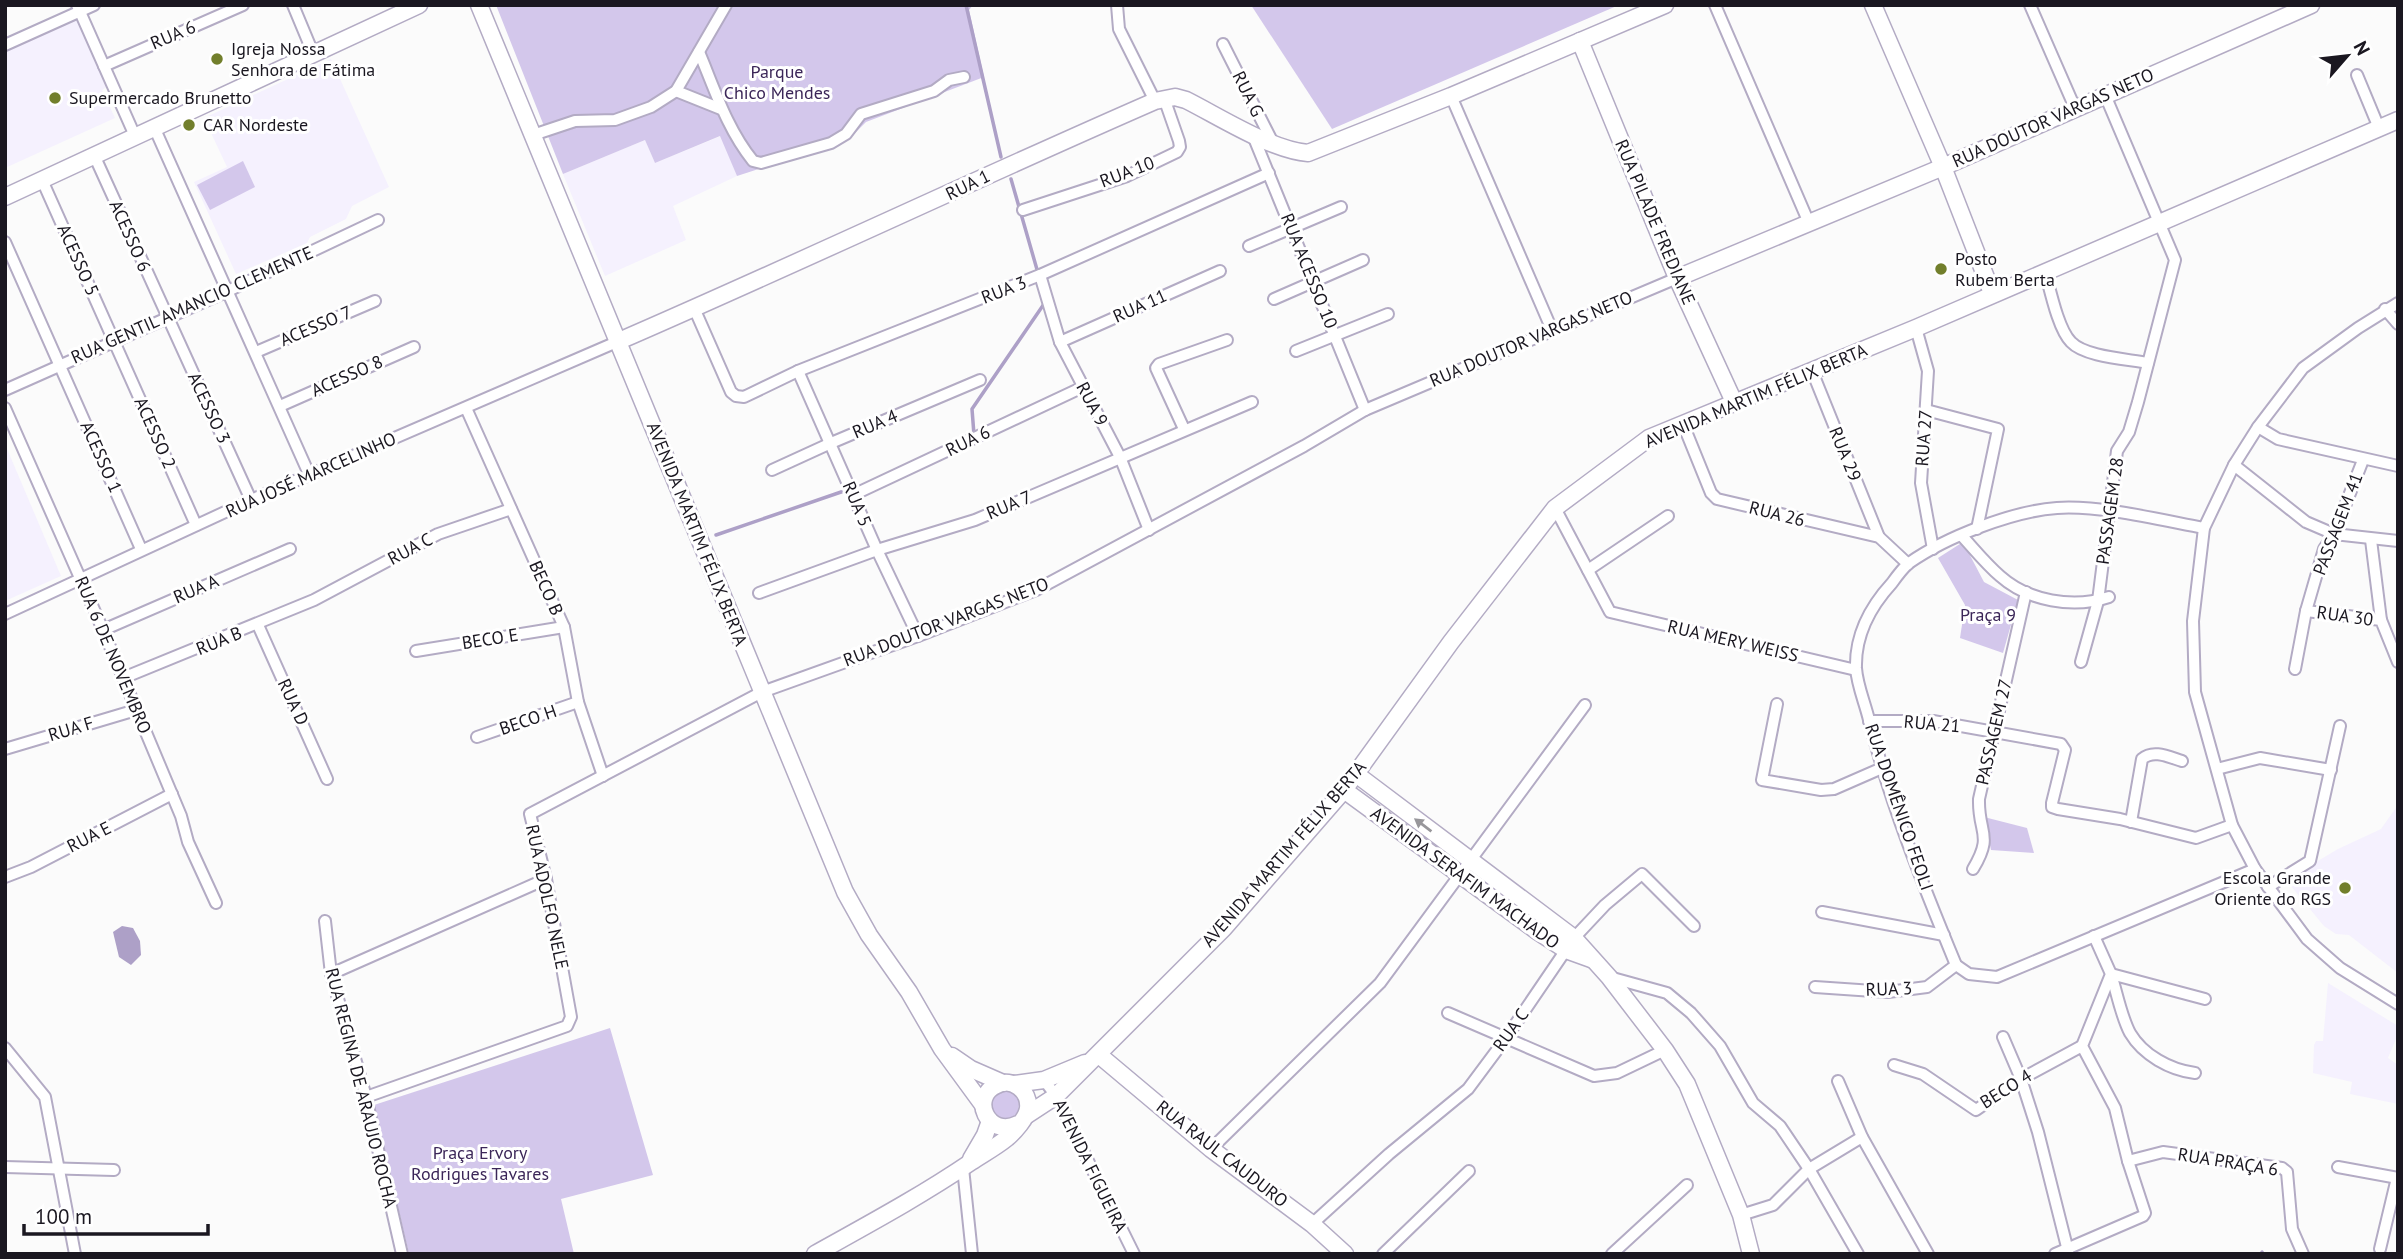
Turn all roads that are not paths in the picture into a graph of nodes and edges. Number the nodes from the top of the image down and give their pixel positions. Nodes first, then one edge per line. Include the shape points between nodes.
1 (94, 5) edge
2 (243, 5) edge
3 (293, 5) edge
4 (419, 5) edge
5 (479, 5) edge
6 (726, 5) edge
7 (1117, 5) edge
8 (1665, 5) edge
9 (1715, 5) edge
10 (1873, 5) edge
11 (2030, 5) edge
12 (2311, 5) edge
13 (78, 8) edge
14 (1580, 41) junction
15 (5, 44) edge
16 (1223, 44) dead end
17 (699, 52) junction
18 (313, 53) junction
19 (104, 66) junction
20 (2357, 75) dead end
21 (964, 77) dead end
22 (676, 91) junction
23 (2105, 95) junction
24 (1451, 96) junction
25 (1160, 99) junction
26 (2075, 108) junction
27 (722, 110) junction
28 (2398, 120) edge
29 (154, 127) junction
30 (2379, 128) junction
31 (1252, 133) junction
32 (533, 135) junction
33 (135, 136) junction
34 (1273, 143) junction
35 (94, 155) junction
36 (1942, 167) junction
37 (1269, 173) junction
38 (42, 180) junction
39 (5, 197) edge
40 (1341, 207) dead end
41 (1023, 210) dead end
42 (378, 220) dead end
43 (2158, 222) junction
44 (1809, 223) junction
45 (1291, 228) junction
46 (5, 242) edge
47 (1249, 246) dead end
48 (1363, 260) dead end
49 (1220, 271) dead end
50 (2045, 271) junction
51 (1040, 275) junction
52 (1677, 278) junction
53 (1313, 282) junction
54 (228, 290) junction
55 (1992, 293) junction
56 (1274, 299) dead end
57 (375, 301) dead end
58 (2398, 303) edge
59 (694, 308) junction
60 (2385, 309) junction
61 (1388, 314) dead end
62 (167, 317) junction
63 (2398, 324) edge
64 (1916, 328) junction
65 (1552, 330) junction
66 (1335, 335) junction
67 (1227, 340) dead end
68 (114, 341) junction
69 (619, 341) junction
70 (1060, 342) junction
71 (414, 346) dead end
72 (1296, 351) dead end
73 (256, 352) junction
74 (2148, 363) junction
75 (60, 365) junction
76 (798, 371) junction
77 (1812, 371) junction
78 (980, 380) dead end
79 (1083, 387) junction
80 (5, 390) edge
81 (1252, 402) dead end
82 (1734, 402) junction
83 (280, 406) junction
84 (5, 408) edge
85 (466, 408) junction
86 (1365, 410) junction
87 (1926, 410) junction
88 (1683, 424) junction
89 (2258, 427) junction
90 (1184, 429) junction
91 (831, 443) junction
92 (1121, 457) junction
93 (2362, 460) junction
94 (2234, 465) junction
95 (2398, 466) edge
96 (772, 470) dead end
97 (309, 474) junction
98 (853, 495) junction
99 (251, 500) junction
100 (1555, 508) junction
101 (511, 509) junction
102 (2108, 511) junction
103 (1668, 516) dead end
104 (196, 525) junction
105 (2204, 528) junction
106 (1977, 529) junction
107 (1149, 530) junction
108 (2334, 534) junction
109 (1962, 536) junction
110 (1879, 537) junction
111 (2371, 540) junction
112 (2398, 541) edge
113 (141, 549) junction
114 (290, 549) dead end
115 (1933, 549) junction
116 (877, 550) junction
117 (1908, 564) junction
118 (1588, 570) junction
119 (80, 578) junction
120 (2026, 592) junction
121 (759, 593) dead end
122 (2104, 599) junction
123 (314, 600) joint
124 (2306, 611) junction
125 (5, 614) edge
126 (2381, 620) junction
127 (258, 625) junction
128 (564, 627) junction
129 (103, 630) junction
130 (918, 636) junction
131 (416, 651) dead end
132 (2081, 662) dead end
133 (2398, 662) edge
134 (2295, 669) dead end
135 (1856, 670) junction
136 (123, 678) junction
137 (762, 692) junction
138 (578, 702) junction
139 (1777, 704) dead end
140 (1585, 705) dead end
141 (136, 710) junction
142 (1869, 721) junction
143 (2340, 726) dead end
144 (1994, 732) junction
145 (477, 737) dead end
146 (5, 749) edge
147 (2182, 761) dead end
148 (1882, 768) junction
149 (2217, 769) junction
150 (2331, 769) junction
151 (1356, 774) junction
152 (603, 776) junction
153 (327, 779) dead end
154 (1344, 790) junction
155 (172, 794) junction
156 (2125, 820) junction
157 (2232, 825) junction
158 (1470, 861) junction
159 (1973, 869) dead end
160 (2255, 869) junction
161 (5, 877) edge
162 (1459, 877) junction
163 (546, 879) junction
164 (2268, 887) junction
165 (216, 903) dead end
166 (1822, 912) dead end
167 (325, 921) dead end
168 (1694, 926) dead end
169 (1944, 935) junction
170 (2094, 936) junction
171 (1570, 944) junction
172 (1956, 965) junction
173 (331, 974) junction
174 (2111, 974) junction
175 (1609, 977) junction
176 (1815, 987) dead end
177 (2205, 999) dead end
178 (2398, 1004) edge
179 (1448, 1013) dead end
180 (2003, 1037) dead end
181 (1506, 1038) junction
182 (2082, 1046) junction
183 (5, 1048) edge
184 (942, 1049) junction
185 (1665, 1050) junction
186 (1097, 1057) junction
187 (1894, 1065) dead end
188 (2195, 1073) dead end
189 (2021, 1079) junction
190 (1045, 1080) junction
191 (1838, 1081) dead end
192 (1009, 1083) junction
193 (1056, 1096) junction
194 (366, 1097) junction
195 (983, 1105) junction
196 (1023, 1119) junction
197 (989, 1121) junction
198 (1862, 1137) junction
199 (1211, 1149) junction
200 (2128, 1161) junction
201 (966, 1166) junction
202 (5, 1167) edge
203 (58, 1167) junction
204 (2338, 1167) dead end
205 (1809, 1169) junction
206 (114, 1170) dead end
207 (1469, 1171) dead end
208 (2397, 1178) edge
209 (1687, 1185) dead end
210 (1741, 1215) junction
211 (1312, 1224) junction
212 (2380, 1249) dead end
213 (2067, 1251) edge
214 (1923, 1252) edge
215 (75, 1254) edge
216 (402, 1254) edge
217 (815, 1254) edge
218 (972, 1254) edge
219 (1134, 1254) edge
220 (1345, 1254) edge
221 (1383, 1254) edge
222 (1612, 1254) edge
223 (1751, 1254) edge
224 (1858, 1254) edge
225 (2055, 1254) edge
226 (2303, 1254) edge

1 - 13 street
2 - 19 street, RUA 6
3 - 18 street
4 - 18 street
5 - 32 street, AVENIDA MARTIM FÉLIX BERTA
6 - 17 street
7 - 25 street via 1119,29
8 - 14 street
9 - 44 street
10 - 36 street
11 - 26 street
12 - 23 street, RUA DOUTOR VARGAS NETO
13 - 15 street
13 - 19 street
14 - 24 street
14 - 52 street, RUA PILADE FREDIANE
16 - 34 street, RUA G
17 - 22 street
17 - 27 street
18 - 29 street
19 - 33 street
20 - 30 street
21 - 27 street via 861,114 846,134 831,142 761,163 747,154
22 - 27 street
22 - 32 street via 651,107 615,120 575,121
23 - 26 street, RUA DOUTOR VARGAS NETO
23 - 43 street, PASSAGEM 28
24 - 34 street via 1308,153
24 - 65 street
25 - 31 street via 1186,100
25 - 41 street, RUA 10 via 1179,141 1177,152 1127,176
25 - 59 street, RUA 1
26 - 36 street, RUA DOUTOR VARGAS NETO
28 - 30 street, AVENIDA MARTIM FÉLIX BERTA
29 - 33 street
29 - 54 street
30 - 43 street, AVENIDA MARTIM FÉLIX BERTA
31 - 34 street
31 - 37 street, RUA ACESSO 10
32 - 69 street, AVENIDA MARTIM FÉLIX BERTA
33 - 35 street
35 - 38 street
35 - 62 street, ACESSO 6
36 - 44 street, RUA DOUTOR VARGAS NETO
36 - 55 street
37 - 45 street, RUA ACESSO 10
37 - 51 street, RUA 3
38 - 39 street
38 - 68 street, ACESSO 5
40 - 45 street
42 - 54 street, RUA GENTIL AMANCIO CLEMENTE
43 - 50 street, AVENIDA MARTIM FÉLIX BERTA
43 - 74 street, PASSAGEM 28 via 2175,260
44 - 52 street, RUA DOUTOR VARGAS NETO
45 - 47 street
45 - 53 street, RUA ACESSO 10
46 - 75 street, ACESSO 1
48 - 53 street
49 - 70 street, RUA 11
50 - 55 street, AVENIDA MARTIM FÉLIX BERTA
50 - 74 street via 2070,342 2084,351
51 - 70 street, RUA 9
51 - 76 street, RUA 3
52 - 65 street, RUA DOUTOR VARGAS NETO
52 - 82 street, RUA PILADE FREDIANE
53 - 56 street
53 - 66 street, RUA ACESSO 10
54 - 62 street, RUA GENTIL AMANCIO CLEMENTE
54 - 73 street
55 - 64 street, AVENIDA MARTIM FÉLIX BERTA
57 - 73 street, ACESSO 7
58 - 60 street
59 - 69 street, RUA 1
59 - 76 street, RUA 3 via 736,396 744,397
60 - 63 street
60 - 89 street via 2302,368
61 - 66 street
62 - 68 street, RUA GENTIL AMANCIO CLEMENTE
62 - 99 street, ACESSO 3
64 - 77 street, AVENIDA MARTIM FÉLIX BERTA
64 - 87 street, RUA 27 via 1928,371
65 - 86 street, RUA DOUTOR VARGAS NETO
66 - 72 street
66 - 86 street, RUA ACESSO 10
67 - 90 street via 1156,368
68 - 75 street, RUA GENTIL AMANCIO CLEMENTE
68 - 104 street, ACESSO 2
69 - 85 street, RUA JOSÉ MARCELINHO
69 - 137 street, AVENIDA MARTIM FÉLIX BERTA
70 - 79 street, RUA 9
71 - 83 street, ACESSO 8
73 - 83 street
74 - 102 street, PASSAGEM 28 via 2129,432 2117,452
75 - 80 street, RUA GENTIL AMANCIO CLEMENTE
75 - 113 street, ACESSO 1
76 - 91 street, RUA 5
77 - 82 street, AVENIDA MARTIM FÉLIX BERTA
77 - 110 street, RUA 29
78 - 91 street, RUA 4
79 - 92 street, RUA 9
79 - 98 street, RUA 6
81 - 90 street, RUA 7
82 - 88 street, AVENIDA MARTIM FÉLIX BERTA
83 - 97 street
84 - 119 street, RUA 6 DE NOVEMBRO
85 - 97 street, RUA JOSÉ MARCELINHO
85 - 101 street, BECO B
86 - 107 street, RUA DOUTOR VARGAS NETO
87 - 106 street via 1998,429
87 - 115 street, RUA 27 via 1921,483
88 - 100 street, AVENIDA MARTIM FÉLIX BERTA via 1649,438
88 - 110 street, RUA 26 via 1717,499
89 - 93 street via 2278,439
89 - 94 street
90 - 92 street, RUA 7
91 - 96 street, RUA 4
91 - 98 street, RUA 5
92 - 107 street, RUA 9
92 - 116 street, RUA 7 via 975,520
93 - 95 street
93 - 108 street, PASSAGEM 41
94 - 105 street
94 - 108 street via 2306,522
97 - 99 street, RUA JOSÉ MARCELINHO
98 - 116 street, RUA 5
99 - 104 street, RUA JOSÉ MARCELINHO
100 - 118 street
100 - 151 street, AVENIDA MARTIM FÉLIX BERTA
101 - 123 street, RUA C via 438,534
101 - 128 street, BECO B
102 - 105 street, RUA DOMÊNICO FEOLI
102 - 106 street, RUA DOMÊNICO FEOLI via 2059,507 2016,514
102 - 122 street, PASSAGEM 28
103 - 118 street
104 - 113 street, RUA JOSÉ MARCELINHO
105 - 149 street via 2193,621 2195,692
106 - 109 street, RUA DOMÊNICO FEOLI
107 - 130 street, RUA DOUTOR VARGAS NETO via 1036,590
108 - 111 street
108 - 124 street, PASSAGEM 41 via 2324,549
109 - 115 street, RUA DOMÊNICO FEOLI
109 - 120 street via 2001,577
110 - 117 street, RUA 26
111 - 112 street
111 - 126 street
113 - 119 street, RUA JOSÉ MARCELINHO
114 - 129 street, RUA A
115 - 117 street, RUA DOMÊNICO FEOLI
116 - 121 street, RUA 7
116 - 130 street, RUA 5
117 - 135 street, RUA DOMÊNICO FEOLI via 1874,603 1858,638
118 - 135 street, RUA MERY WEISS via 1610,612
119 - 125 street, RUA JOSÉ MARCELINHO
119 - 129 street, RUA 6 DE NOVEMBRO
120 - 122 street via 2049,601
120 - 144 street, PASSAGEM 27
122 - 132 street, PASSAGEM 28
123 - 127 street, RUA B
124 - 126 street, RUA 30
124 - 134 street, PASSAGEM 41
126 - 133 street, RUA 30
127 - 136 street, RUA B
127 - 153 street, RUA D
128 - 131 street, BECO E
128 - 138 street, BECO B
129 - 136 street, RUA 6 DE NOVEMBRO
130 - 137 street, RUA DOUTOR VARGAS NETO
135 - 142 street, RUA DOMÊNICO FEOLI
136 - 141 street, RUA 6 DE NOVEMBRO
137 - 152 street, RUA ADOLFO NELE
137 - 184 street, AVENIDA MARTIM FÉLIX BERTA via 845,892
138 - 145 street, BECO H
138 - 152 street, BECO B
139 - 148 street via 1762,780 1834,789
140 - 158 street
141 - 146 street, RUA F
141 - 155 street, RUA 6 DE NOVEMBRO
142 - 144 street, RUA 21 via 1933,721
142 - 148 street, RUA DOMÊNICO FEOLI
143 - 150 street
144 - 156 street, RUA 21 via 2064,746 2052,807
144 - 159 street, PASSAGEM 27 via 1979,799 1985,847
147 - 156 street via 2154,754 2142,759
148 - 169 street, RUA DOMÊNICO FEOLI
149 - 150 street via 2260,758
149 - 157 street
150 - 164 street via 2310,862
151 - 154 street, AVENIDA MARTIM FÉLIX BERTA
158 -> 151 street, AVENIDA SERAFIM MACHADO
152 - 163 street, RUA ADOLFO NELE via 530,814
154 - 162 street, AVENIDA SERAFIM MACHADO
154 - 186 street, AVENIDA MARTIM FÉLIX BERTA via 1224,928
155 - 161 street, RUA E
155 - 165 street, RUA 6 DE NOVEMBRO
156 - 157 street via 2196,838
157 - 160 street
158 - 162 street
158 - 171 street, AVENIDA SERAFIM MACHADO
160 - 164 street
160 - 170 street
162 - 171 street, AVENIDA SERAFIM MACHADO
162 - 199 street via 1380,983
163 - 173 street
163 - 194 street, RUA ADOLFO NELE via 571,1017 567,1026
164 - 178 street via 2307,939 2340,968
166 - 169 street
167 - 173 street, RUA REGINA DE ARAUJO ROCHA
168 - 171 street, RUA C via 1642,874 1605,905
169 - 172 street, RUA DOMÊNICO FEOLI
170 - 172 street via 1997,977 1969,974
170 - 174 street
171 - 175 street, AVENIDA SERAFIM MACHADO
171 - 181 street, RUA C
172 - 176 street, RUA 3 via 1927,987 1888,992
173 - 194 street, RUA REGINA DE ARAUJO ROCHA
174 - 177 street
174 - 182 street
174 - 188 street via 2131,1034 2158,1063
175 - 185 street, AVENIDA SERAFIM MACHADO
175 - 205 street via 1667,993 1692,1013 1720,1046 1753,1104 1780,1126
179 - 181 street
180 - 189 street
181 - 185 street via 1594,1076 1617,1073
181 - 211 street, RUA C via 1468,1089
182 - 189 street, BECO 4
182 - 200 street via 2115,1108
183 - 203 street via 44,1097
184 - 192 street, AVENIDA MARTIM FÉLIX BERTA via 971,1069
184 - 195 street, AVENIDA MARTIM FÉLIX BERTA
185 - 210 street, AVENIDA SERAFIM MACHADO via 1687,1084
186 - 190 street, AVENIDA MARTIM FÉLIX BERTA
186 - 193 street, AVENIDA MARTIM FÉLIX BERTA
186 - 199 street, RUA RAUL CAUDURO
187 - 189 street, BECO 4 via 1923,1074 1976,1110
189 - 213 street
190 - 192 street, AVENIDA MARTIM FÉLIX BERTA
190 - 193 street, AVENIDA FIGUEIRA
191 - 198 street
192 - 195 street via 988,1091
192 - 196 street via 1026,1095
193 - 196 street, AVENIDA MARTIM FÉLIX BERTA
193 - 219 street, AVENIDA FIGUEIRA
194 - 216 street, RUA REGINA DE ARAUJO ROCHA
195 - 197 street
196 - 197 street via 1007,1128
196 - 201 street, AVENIDA MARTIM FÉLIX BERTA via 1008,1138
197 - 201 street
198 - 205 street
198 - 214 street
199 - 211 street, RUA RAUL CAUDURO
200 - 213 street via 2143,1216
200 - 226 street, RUA PRAÇA 6 via 2163,1152 2282,1168 2287,1171 2292,1229
201 - 217 street, AVENIDA MARTIM FÉLIX BERTA
201 - 218 street
202 - 203 street
203 - 206 street
203 - 215 street
204 - 208 street
205 - 210 street via 1773,1205
205 - 224 street
207 - 221 street
208 - 212 street
209 - 222 street
210 - 223 street, AVENIDA SERAFIM MACHADO
211 - 220 street, RUA RAUL CAUDURO
213 - 225 street

